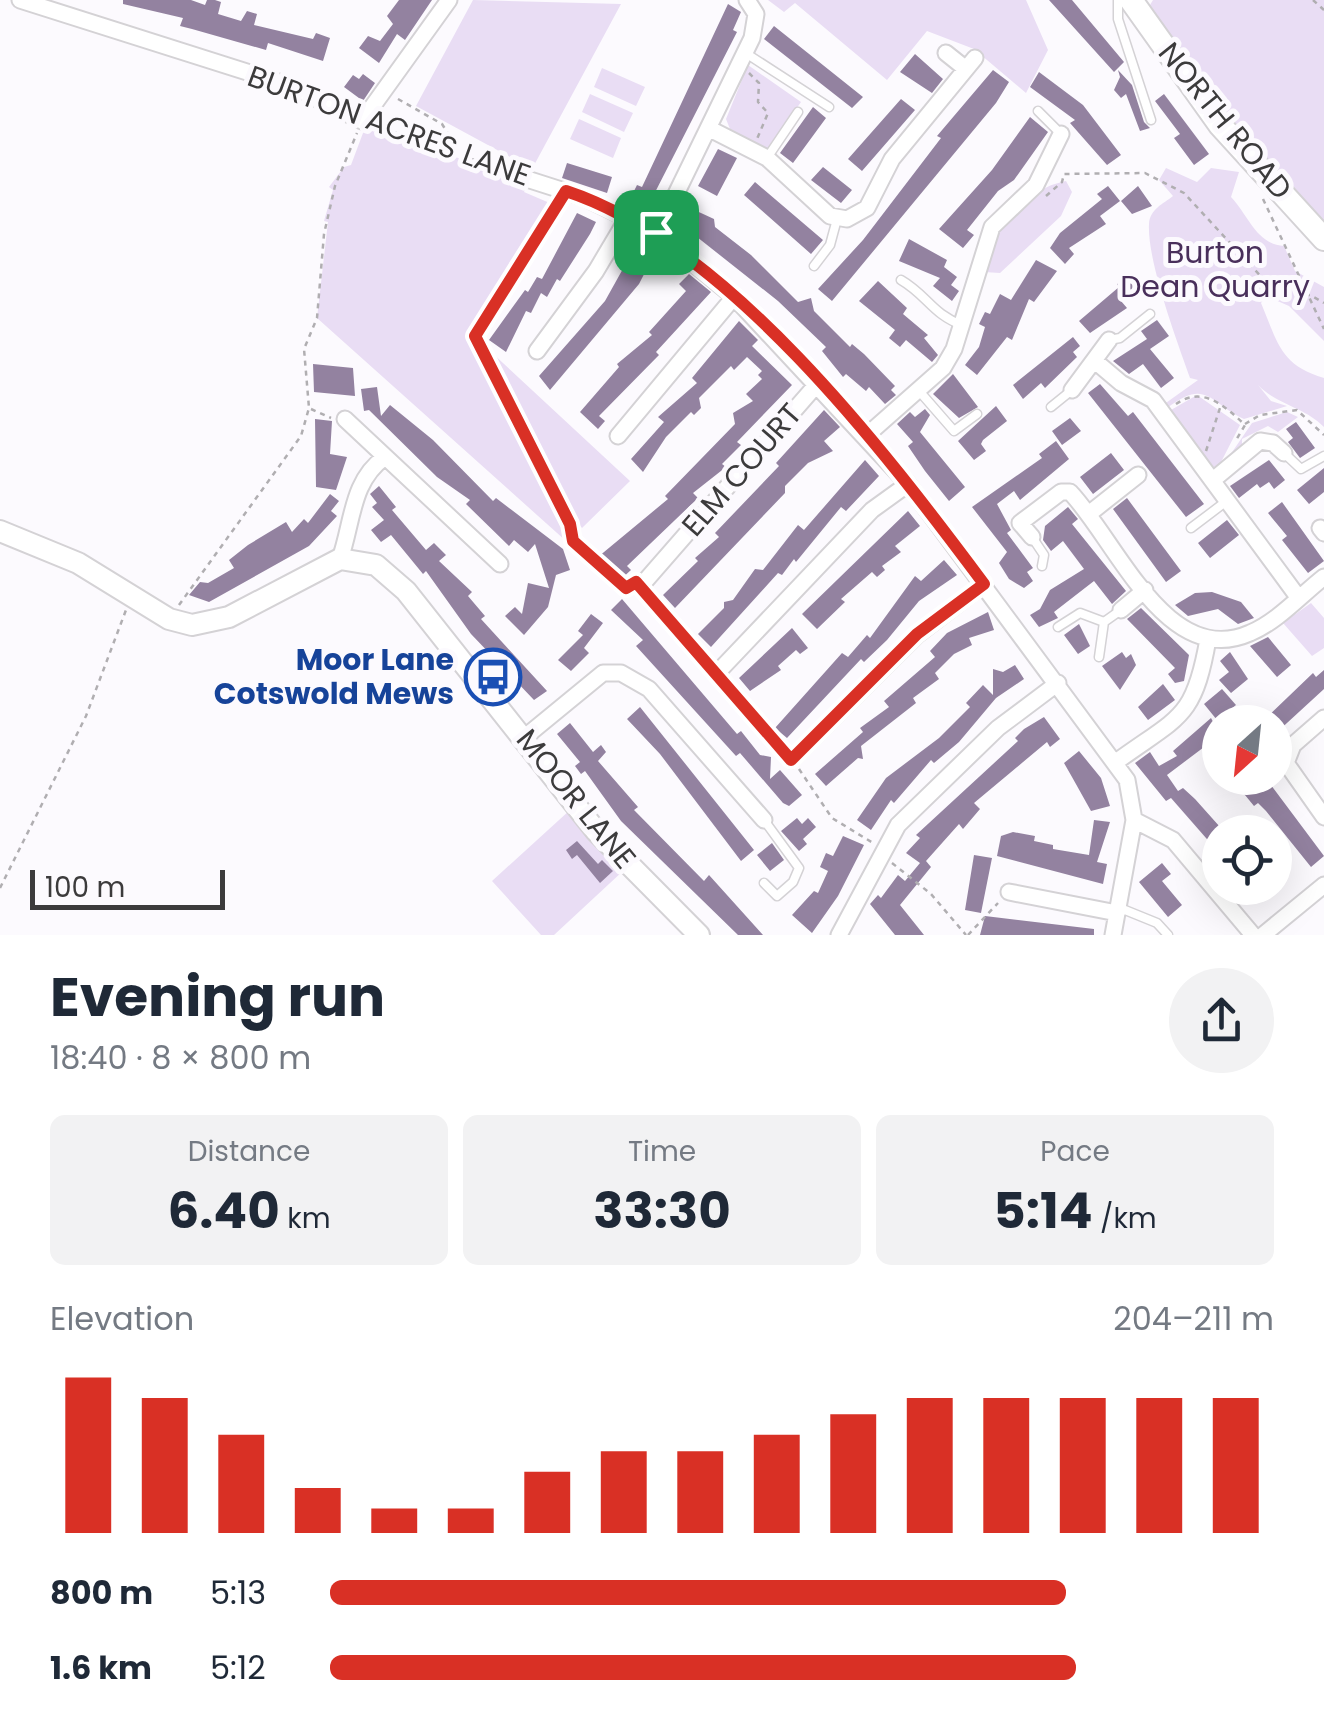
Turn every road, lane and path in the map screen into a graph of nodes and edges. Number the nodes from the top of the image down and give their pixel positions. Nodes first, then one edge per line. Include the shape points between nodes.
1 (20, 0) edge
2 (449, 0) edge
3 (747, 0) edge
4 (1118, 0) edge
5 (1131, 0) edge
6 (1313, 0) edge
7 (1324, 10) edge
8 (946, 53) dead end
9 (740, 59) junction
10 (392, 96) dead end
11 (829, 107) dead end
12 (1038, 111) dead end
13 (798, 112) dead end
14 (1151, 120) dead end
15 (362, 121) junction
16 (710, 129) junction
17 (1060, 134) joint
18 (751, 149) junction
19 (452, 152) junction
20 (766, 158) junction
21 (1047, 164) junction
22 (1256, 166) junction
23 (1064, 174) joint
24 (530, 180) joint
25 (556, 186) junction
26 (628, 217) junction
27 (837, 219) junction
28 (656, 232) junction
29 (1324, 239) edge
30 (814, 266) dead end
31 (901, 280) dead end
32 (1310, 295) junction
33 (734, 297) junction
34 (1324, 303) edge
35 (1150, 314) dead end
36 (962, 325) junction
37 (534, 326) dead end
38 (1324, 329) edge
39 (549, 337) junction
40 (1109, 340) joint
41 (538, 351) dead end
42 (1094, 361) junction
43 (818, 383) junction
44 (1072, 390) joint
45 (920, 392) junction
46 (1051, 407) dead end
47 (1221, 407) junction
48 (310, 408) junction
49 (977, 414) dead end
50 (1162, 414) junction
51 (1244, 424) junction
52 (348, 429) joint
53 (1324, 435) edge
54 (618, 436) dead end
55 (866, 436) junction
56 (1234, 443) dead end
57 (1284, 453) joint
58 (1324, 456) edge
59 (386, 457) junction
60 (1198, 458) junction
61 (1138, 475) dead end
62 (1213, 480) junction
63 (908, 484) junction
64 (1228, 500) junction
65 (1090, 514) junction
66 (1191, 528) dead end
67 (0, 531) edge
68 (1032, 537) joint
69 (340, 558) junction
70 (500, 564) dead end
71 (1042, 566) dead end
72 (1324, 577) edge
73 (984, 584) junction
74 (640, 587) junction
75 (1145, 590) junction
76 (134, 596) junction
77 (1298, 597) junction
78 (1121, 610) joint
79 (169, 618) junction
80 (1104, 622) junction
81 (1058, 628) dead end
82 (1208, 639) junction
83 (1098, 657) dead end
84 (717, 674) junction
85 (1058, 683) junction
86 (1324, 718) edge
87 (525, 737) junction
88 (791, 760) junction
89 (1116, 762) junction
90 (1324, 817) edge
91 (764, 820) joint
92 (1134, 820) junction
93 (882, 855) junction
94 (764, 883) dead end
95 (1324, 885) edge
96 (0, 888) edge
97 (1009, 892) joint
98 (1117, 912) junction
99 (849, 931) edge
100 (698, 935) edge
101 (967, 935) edge
102 (1113, 935) edge
103 (1168, 935) edge
104 (1253, 935) edge
105 (1263, 935) edge

1 - 15 street, BURTON ACRES LANE via 291,86
2 - 15 street
3 - 9 street via 756,14 755,31
4 - 14 lane via 1118,19
5 - 22 main road, NORTH ROAD
6 - 7 path
8 - 27 street via 970,64 892,159 868,208
9 - 11 lane
9 - 16 street
9 - 18 path via 759,83 758,102 768,112
10 - 19 path via 442,124 456,146
12 - 17 lane
13 - 20 lane
15 - 19 path, BURTON ACRES LANE
15 - 48 path via 324,234 317,318 304,349
16 - 18 street
16 - 28 street
17 - 21 street
18 - 20 street
19 - 24 path, BURTON ACRES LANE
20 - 27 street
21 - 23 street
21 - 36 street via 1023,200 992,227
22 - 29 main road, NORTH ROAD
22 - 32 path via 1252,180
23 - 32 path via 1145,173 1184,193 1278,296
24 - 25 street, BURTON ACRES LANE
25 - 26 street, BURTON ACRES LANE
25 - 74 path via 475,336 573,541 626,588 636,582
26 - 28 street, BURTON ACRES LANE
26 - 39 street
27 - 30 lane via 830,245
28 - 33 street, BURTON ACRES LANE
31 - 36 lane via 939,317
32 - 34 path
32 - 38 path
33 - 43 street, BURTON ACRES LANE
33 - 54 street via 635,402
35 - 40 lane
36 - 45 street via 944,368
37 - 39 street
39 - 41 street
40 - 42 street
42 - 44 street
42 - 50 street via 1153,400
43 - 55 street, BURTON ACRES LANE
43 - 74 street, ELM COURT
44 - 46 lane
45 - 49 lane via 954,431
45 - 55 street
47 - 50 path via 1192,393
47 - 51 path
47 - 60 path via 1211,447
48 - 52 path
48 - 79 path via 293,452
50 - 60 street
51 - 53 path via 1297,410
51 - 56 path
52 - 59 street
55 - 63 street, BURTON ACRES LANE
57 - 58 lane via 1301,470
57 - 62 street via 1273,442 1260,442
59 - 69 street via 359,487
59 - 70 street
60 - 62 street
61 - 65 street
62 - 64 street
63 - 73 street, BURTON ACRES LANE
63 - 84 street via 872,510
64 - 66 lane
64 - 77 street
65 - 68 street via 1070,492 1061,492 1020,522
65 - 75 street
67 - 76 street via 78,563
68 - 71 lane via 1044,555
69 - 79 street via 219,621 192,626
69 - 87 street, MOOR LANE via 376,566 399,582
72 - 77 street
73 - 85 street, BURTON ACRES LANE
73 - 88 street via 917,634
74 - 84 path
75 - 78 street
75 - 82 street via 1176,627
76 - 79 street
76 - 96 path via 56,783
77 - 82 street via 1248,634
78 - 80 lane
80 - 81 lane via 1080,613
80 - 83 lane
82 - 89 street via 1200,686 1187,712
84 - 88 path
85 - 89 street, BURTON ACRES LANE
85 - 93 street via 998,728 906,818
86 - 90 street via 1292,745 1286,763
87 - 91 street via 589,680 603,673 636,678
87 - 100 street, MOOR LANE via 596,831
88 - 93 path via 832,818
89 - 92 street, BURTON ACRES LANE via 1131,790
91 - 94 lane via 799,868 777,896
92 - 98 street, BURTON ACRES LANE
92 - 104 street via 1173,840
93 - 99 street
93 - 101 path via 932,894
95 - 105 street
97 - 98 street
97 - 101 path
98 - 102 street, BURTON ACRES LANE
98 - 103 lane via 1157,923

